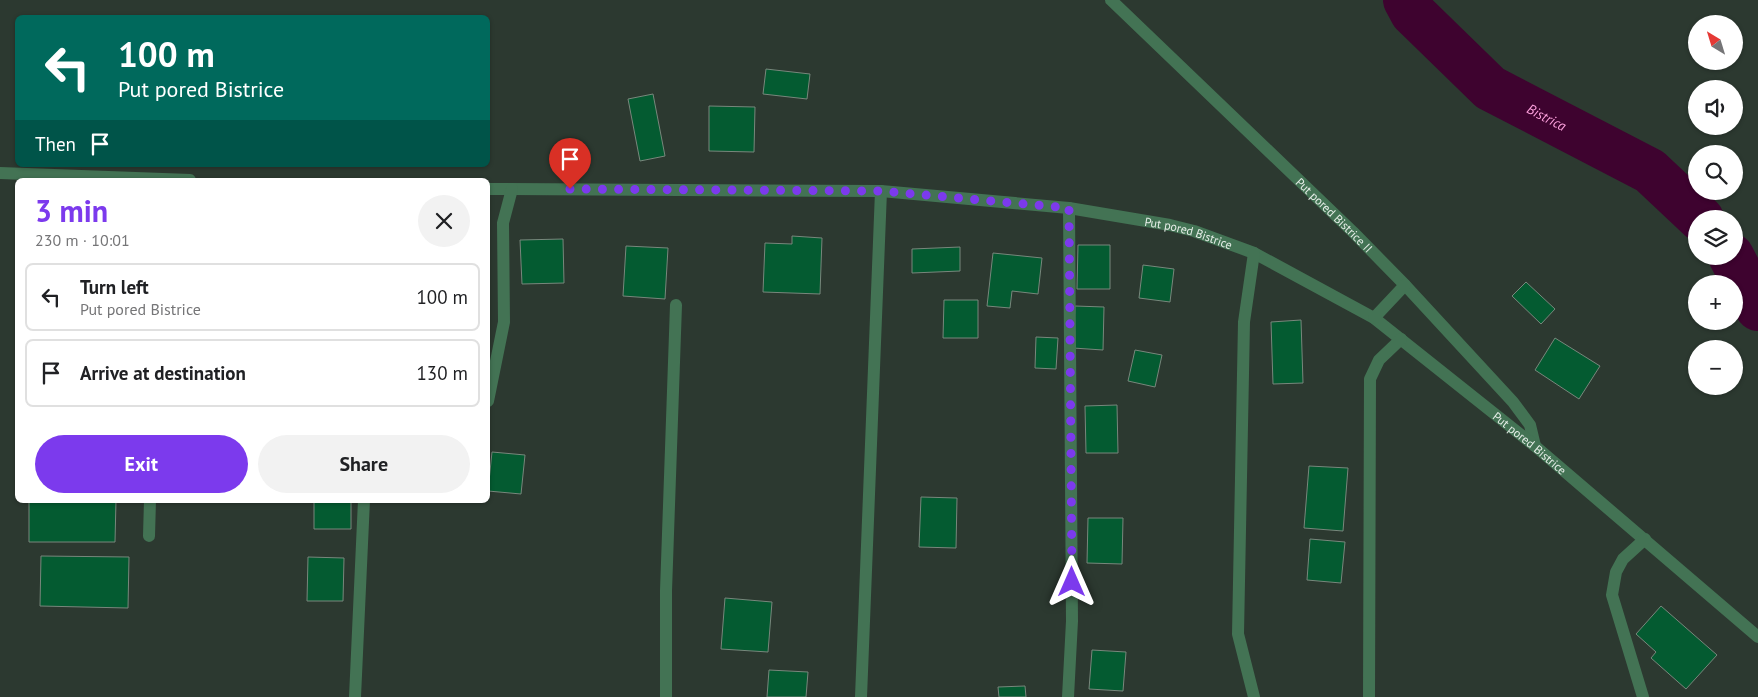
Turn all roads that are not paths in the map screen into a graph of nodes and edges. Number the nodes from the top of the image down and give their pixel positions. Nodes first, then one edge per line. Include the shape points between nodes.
1 (1111, 0) edge
2 (0, 174) edge
3 (124, 178) edge
4 (490, 189) edge
5 (512, 189) junction
6 (881, 191) junction
7 (1069, 208) junction
8 (1254, 253) junction
9 (1405, 285) junction
10 (676, 305) dead end
11 (1374, 318) junction
12 (1402, 339) junction
13 (490, 391) edge
14 (1536, 446) junction
15 (150, 503) edge
16 (364, 503) edge
17 (149, 536) dead end
18 (1645, 539) junction
19 (1758, 638) edge
20 (355, 697) edge
21 (666, 697) edge
22 (861, 697) edge
23 (1068, 697) edge
24 (1254, 697) edge
25 (1369, 697) edge
26 (1643, 697) edge

1 - 9 street, Put pored Bistrice II
2 - 3 street
4 - 5 street, Put pored Bistrice
5 - 6 street, Put pored Bistrice
5 - 13 street via 502,223 504,322
6 - 7 street, Put pored Bistrice
6 - 22 street
7 - 8 street, Put pored Bistrice via 1170,225
7 - 23 street via 1072,621
8 - 11 street, Put pored Bistrice
8 - 24 street via 1244,322 1238,634
9 - 11 street
9 - 14 street, Put pored Bistrice II via 1513,402 1530,426
10 - 21 street via 666,591
11 - 12 street, Put pored Bistrice
12 - 14 street, Put pored Bistrice
12 - 25 street via 1379,360 1370,379
14 - 18 street, Put pored Bistrice
15 - 17 street
16 - 20 street
18 - 19 street, Put pored Bistrice
18 - 26 street via 1623,559 1616,572 1612,595

